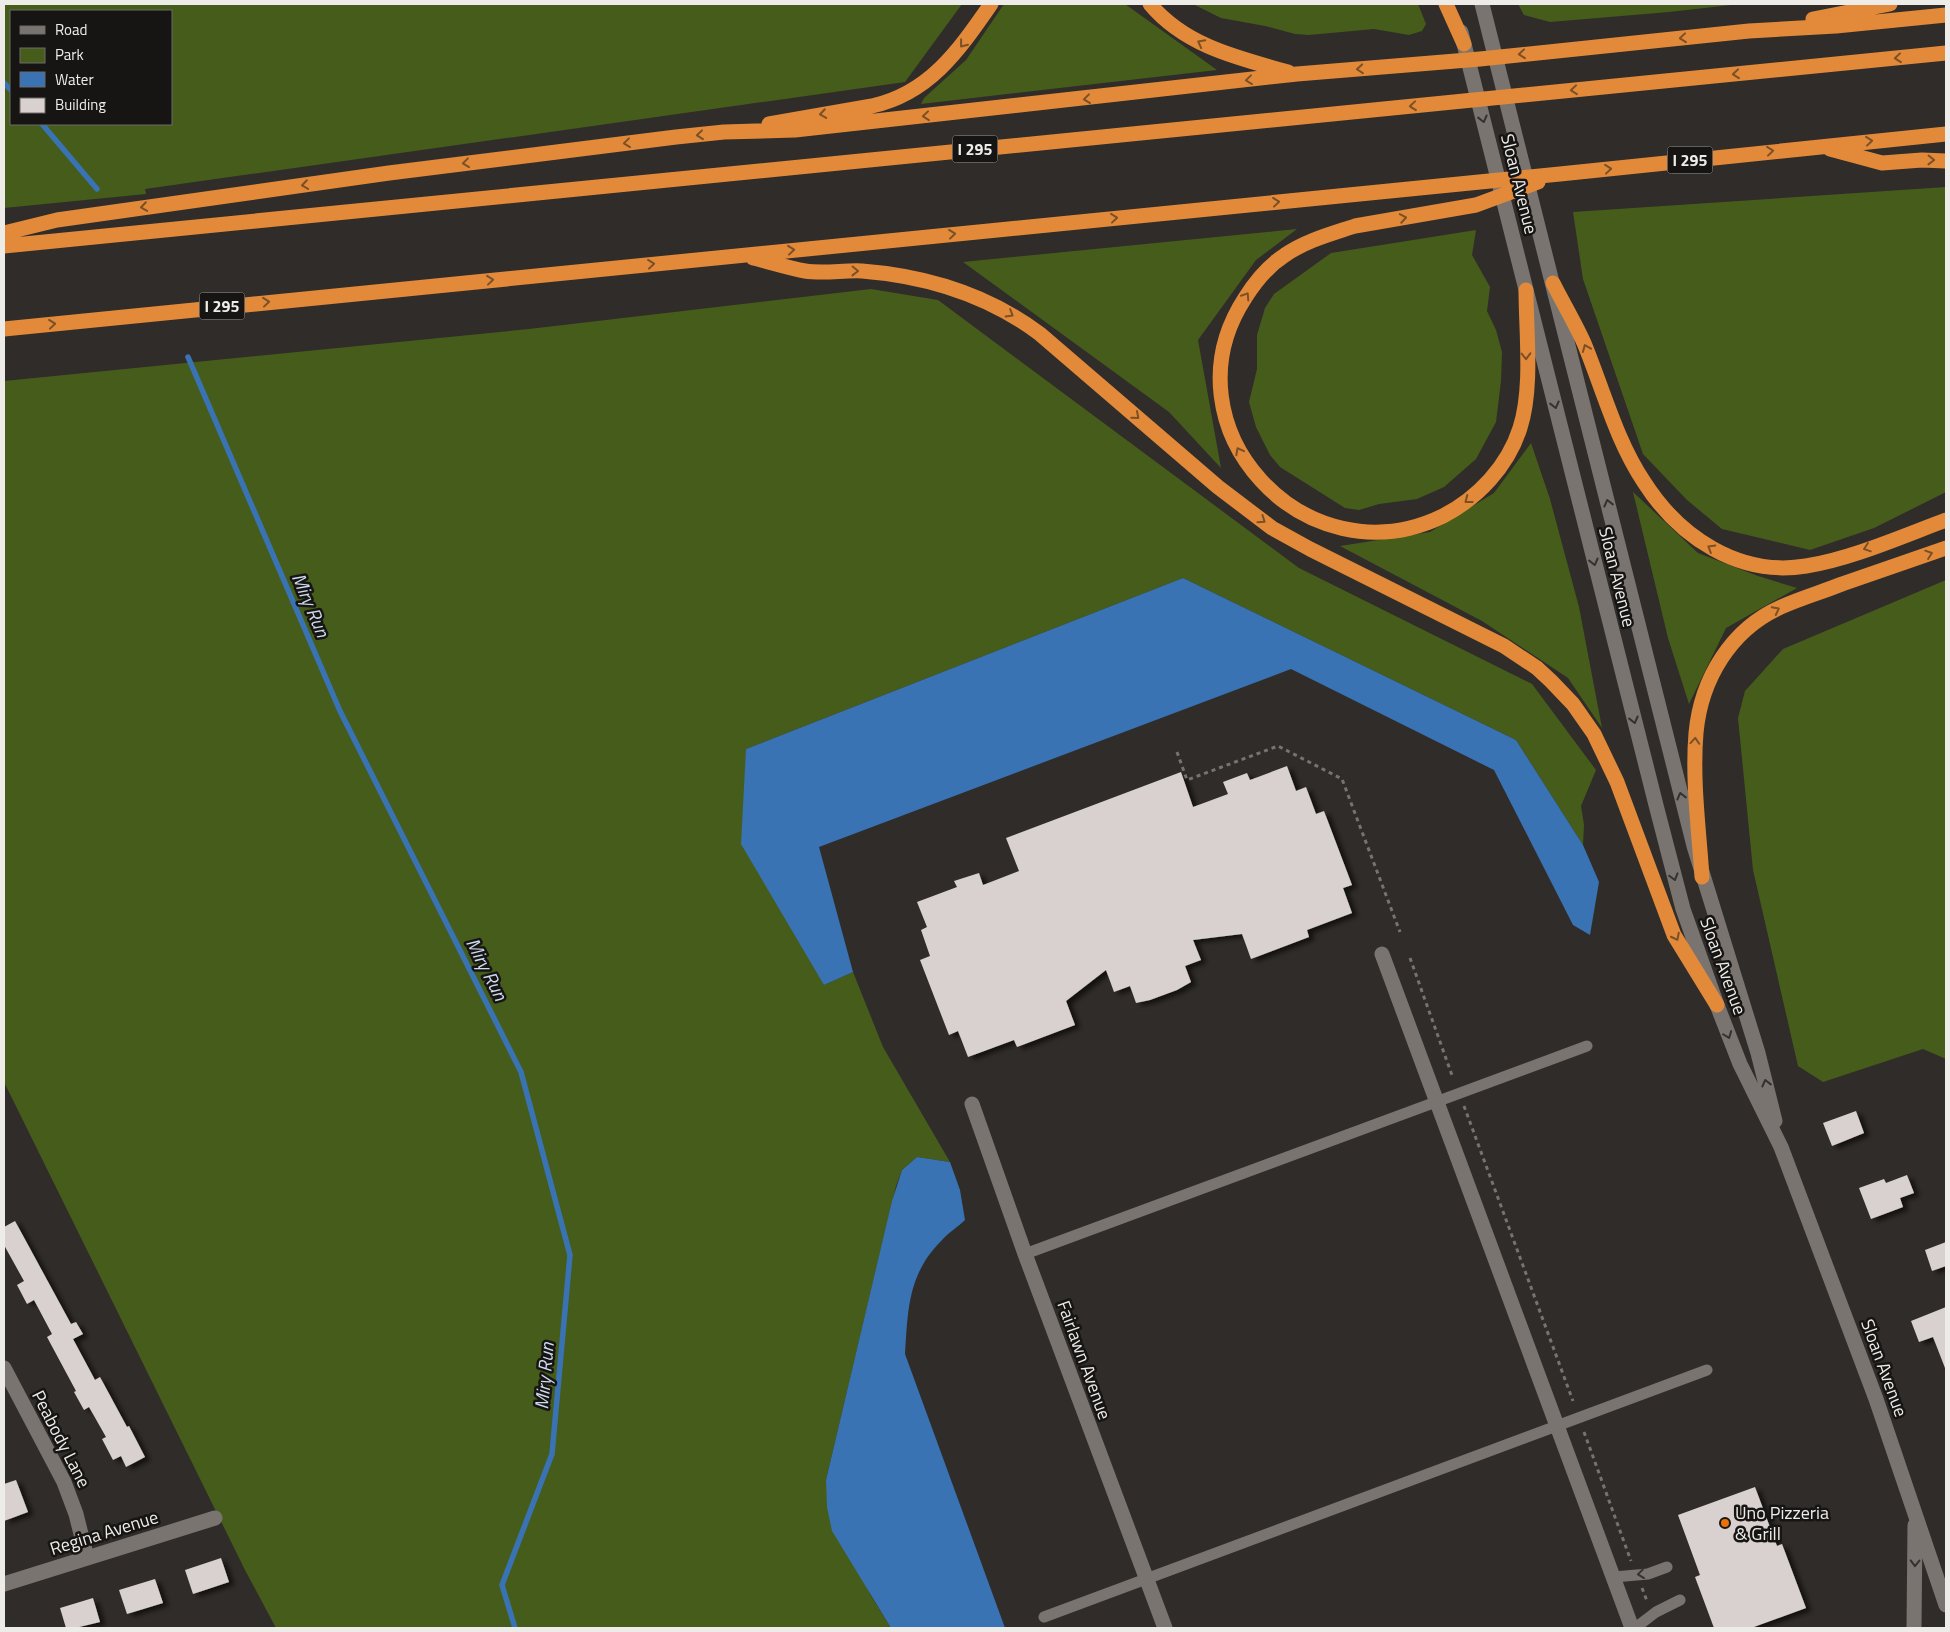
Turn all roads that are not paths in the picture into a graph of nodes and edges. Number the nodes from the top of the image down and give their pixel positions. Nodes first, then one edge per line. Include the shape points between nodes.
1 (991, 4) edge
2 (1150, 4) edge
3 (1446, 4) edge
4 (1454, 4) edge
5 (1482, 4) edge
6 (1890, 4) edge
7 (1946, 14) edge
8 (1749, 31) junction
9 (1464, 44) junction
10 (1946, 53) edge
11 (1297, 74) junction
12 (724, 132) junction
13 (1946, 134) edge
14 (1820, 146) junction
15 (1946, 161) edge
16 (1560, 174) junction
17 (4, 233) edge
18 (4, 246) edge
19 (742, 255) junction
20 (1552, 283) junction
21 (1526, 290) junction
22 (4, 329) edge
23 (1946, 520) edge
24 (1946, 548) edge
25 (1702, 877) junction
26 (1382, 954) dead end
27 (1717, 1005) junction
28 (1587, 1046) dead end
29 (1436, 1102) junction
30 (972, 1104) dead end
31 (1781, 1147) junction
32 (1025, 1254) junction
33 (4, 1368) edge
34 (1707, 1370) dead end
35 (1556, 1426) junction
36 (1915, 1514) junction
37 (215, 1518) dead end
38 (87, 1558) junction
39 (1667, 1567) dead end
40 (1614, 1577) junction
41 (1146, 1579) junction
42 (4, 1584) edge
43 (1680, 1600) dead end
44 (1946, 1605) edge
45 (1044, 1617) dead end
46 (1165, 1628) edge
47 (1633, 1628) edge
48 (1914, 1628) edge

1 -> 12 highway via 945,65 894,100
11 -> 2 highway via 1215,50 1180,31
3 - 9 highway
4 - 9 main road, Sloan Avenue
5 - 20 main road, Sloan Avenue
6 - 8 highway
7 - 8 highway
8 -> 11 highway
9 -> 21 main road, Sloan Avenue
10 -> 18 highway, I 295
11 -> 12 highway via 795,130
12 -> 17 highway via 389,173 56,220
14 -> 13 highway, I 295
14 -> 15 highway via 1882,163
16 -> 14 highway, I 295
19 -> 16 highway, I 295
21 -> 16 highway via 1526,393 1520,430 1492,478 1449,513 1407,529 1377,533 1345,530 1288,506 1266,487 1242,456 1224,407 1222,358 1238,308 1274,263 1296,248 1355,226 1476,205
22 -> 19 highway, I 295
19 -> 27 highway via 807,272 860,271 904,276 991,303 1040,334 1218,487 1272,528 1504,646 1537,668 1573,704 1594,734 1617,782 1674,935
23 -> 20 highway via 1849,555 1805,566 1775,568 1748,564 1711,548 1676,520 1644,483 1616,426 1583,341
25 -> 20 main road, Sloan Avenue
21 -> 27 main road, Sloan Avenue via 1674,876
25 -> 24 highway via 1696,730 1713,672 1731,644 1753,623 1780,607
31 -> 25 main road, Sloan Avenue via 1758,1053
26 - 29 main road
27 -> 31 main road, Sloan Avenue via 1740,1064
28 - 29 lane
29 - 32 lane
29 - 35 main road
30 - 32 main road, Fairlawn Avenue
31 - 36 main road, Sloan Avenue via 1867,1374
32 - 41 main road, Fairlawn Avenue
33 - 38 main road, Peabody Lane via 64,1482
34 - 35 lane
35 - 40 main road
35 - 41 lane
36 - 44 main road, Sloan Avenue
36 -> 48 main road
37 - 38 main road, Regina Avenue
38 - 42 main road, Regina Avenue
39 -> 40 lane via 1648,1574
40 - 47 main road
41 - 45 lane
41 - 46 main road, Fairlawn Avenue
43 - 47 lane

